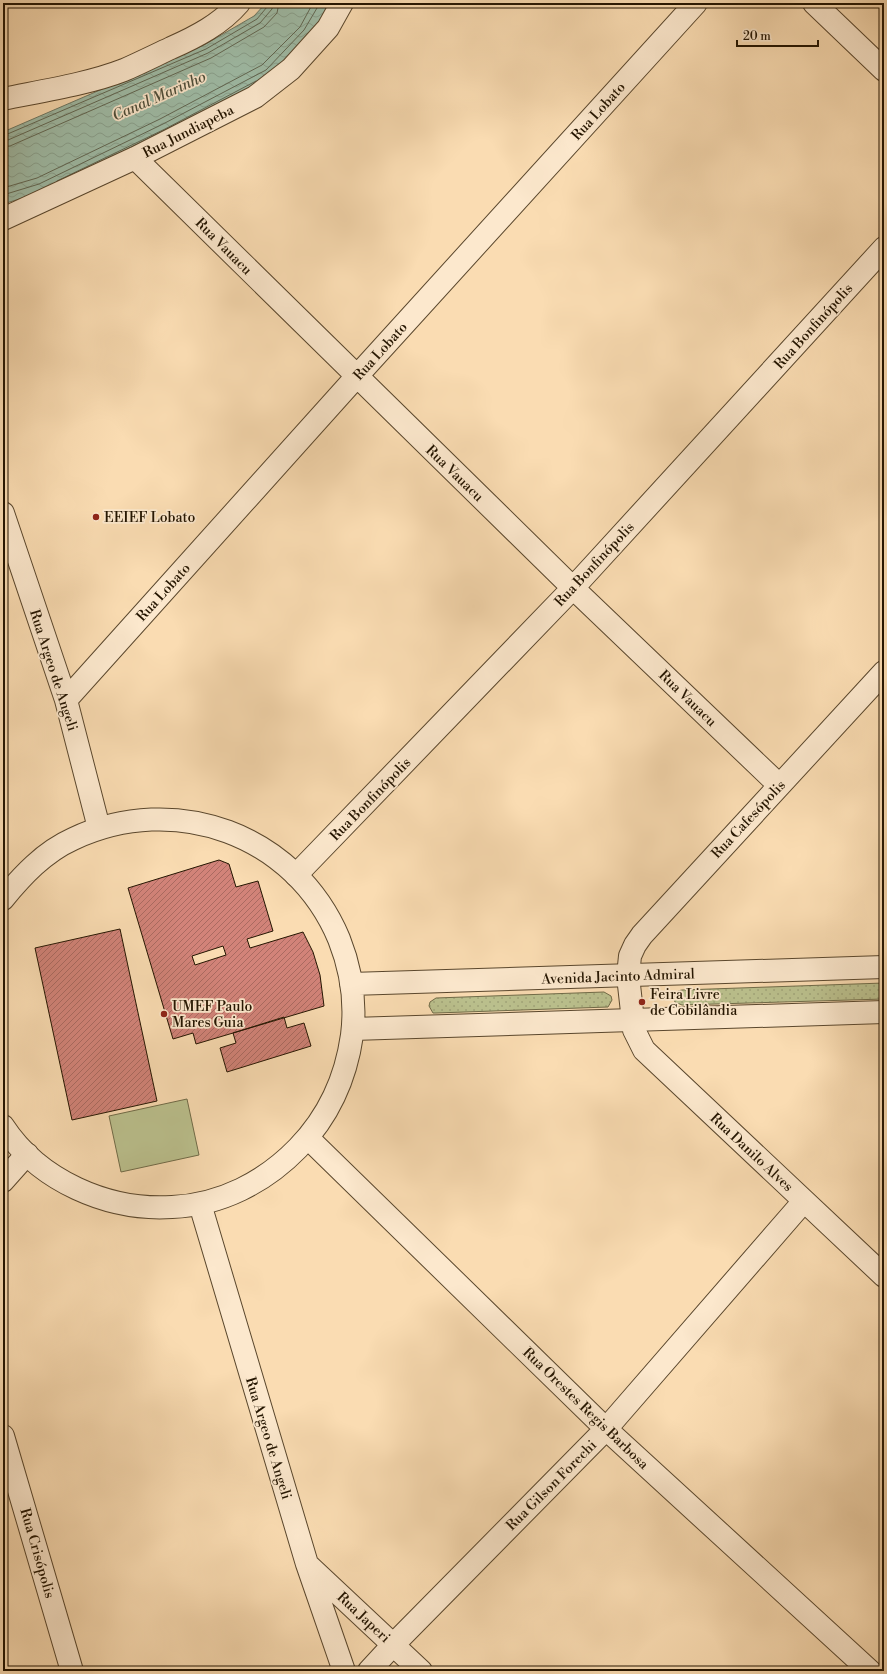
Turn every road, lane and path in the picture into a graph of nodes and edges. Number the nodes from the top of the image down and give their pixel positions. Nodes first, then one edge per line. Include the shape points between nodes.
1 (239, 3) edge
2 (342, 3) edge
3 (696, 3) edge
4 (814, 3) edge
5 (884, 70) edge
6 (3, 99) edge
7 (135, 158) junction
8 (3, 219) edge
9 (884, 248) edge
10 (357, 376) junction
11 (4, 522) edge
12 (573, 588) junction
13 (884, 672) edge
14 (66, 700) junction
15 (780, 785) junction
16 (99, 828) junction
17 (296, 875) junction
18 (3, 899) edge
19 (884, 968) edge
20 (628, 976) junction
21 (352, 984) junction
22 (884, 1012) edge
23 (632, 1020) junction
24 (353, 1029) junction
25 (3, 1126) edge
26 (308, 1138) junction
27 (27, 1154) junction
28 (3, 1181) edge
29 (804, 1201) junction
30 (200, 1204) junction
31 (884, 1276) edge
32 (606, 1430) junction
33 (3, 1436) edge
34 (307, 1564) junction
35 (393, 1645) junction
36 (72, 1671) edge
37 (344, 1671) edge
38 (369, 1671) edge
39 (421, 1671) edge
40 (870, 1671) edge

1 - 6 street via 207,30 123,70
2 - 7 street, Rua Jundiapeba via 328,28 291,69 255,97
3 - 10 street, Rua Lobato
4 - 5 street
7 - 8 street, Rua Jundiapeba
7 - 10 street, Rua Vauacu
9 - 12 street, Rua Bonfinópolis
10 - 12 street, Rua Vauacu
10 - 14 street, Rua Lobato
11 - 14 street, Rua Argeo de Angeli
12 - 15 street, Rua Vauacu
12 - 17 street, Rua Bonfinópolis
13 - 15 street, Rua Cafesópolis
14 - 16 street, Rua Argeo de Angeli
15 - 20 street, Rua Cafesópolis via 642,934 630,956
16 - 17 street via 134,820 155,819 204,824 238,835 269,852
16 - 18 street via 70,840 44,857
17 - 21 street via 317,898 333,925 345,954
19 - 20 street, Avenida Jacinto Admiral
20 - 21 street, Avenida Jacinto Admiral
20 - 23 street, Rua Cafesópolis
21 - 24 street
22 - 23 street
23 - 24 street
23 - 29 street, Rua Danilo Alves via 637,1039 644,1050
24 - 26 street via 339,1087
25 - 27 street
26 - 30 street via 285,1161 259,1180 230,1195
26 - 32 street, Rua Orestes Regis Barbosa
27 - 28 street
27 - 30 street via 47,1171 94,1196 146,1207
29 - 31 street, Rua Danilo Alves
29 - 32 street, Rua Gilson Forechi
30 - 34 street, Rua Argeo de Angeli
32 - 35 street, Rua Gilson Forechi
32 - 40 street, Rua Orestes Regis Barbosa
33 - 36 street, Rua Crisópolis
34 - 35 street, Rua Japeri
34 - 37 street, Rua Argeo de Angeli
35 - 38 street, Rua Gilson Forechi
35 - 39 street, Rua Japeri

